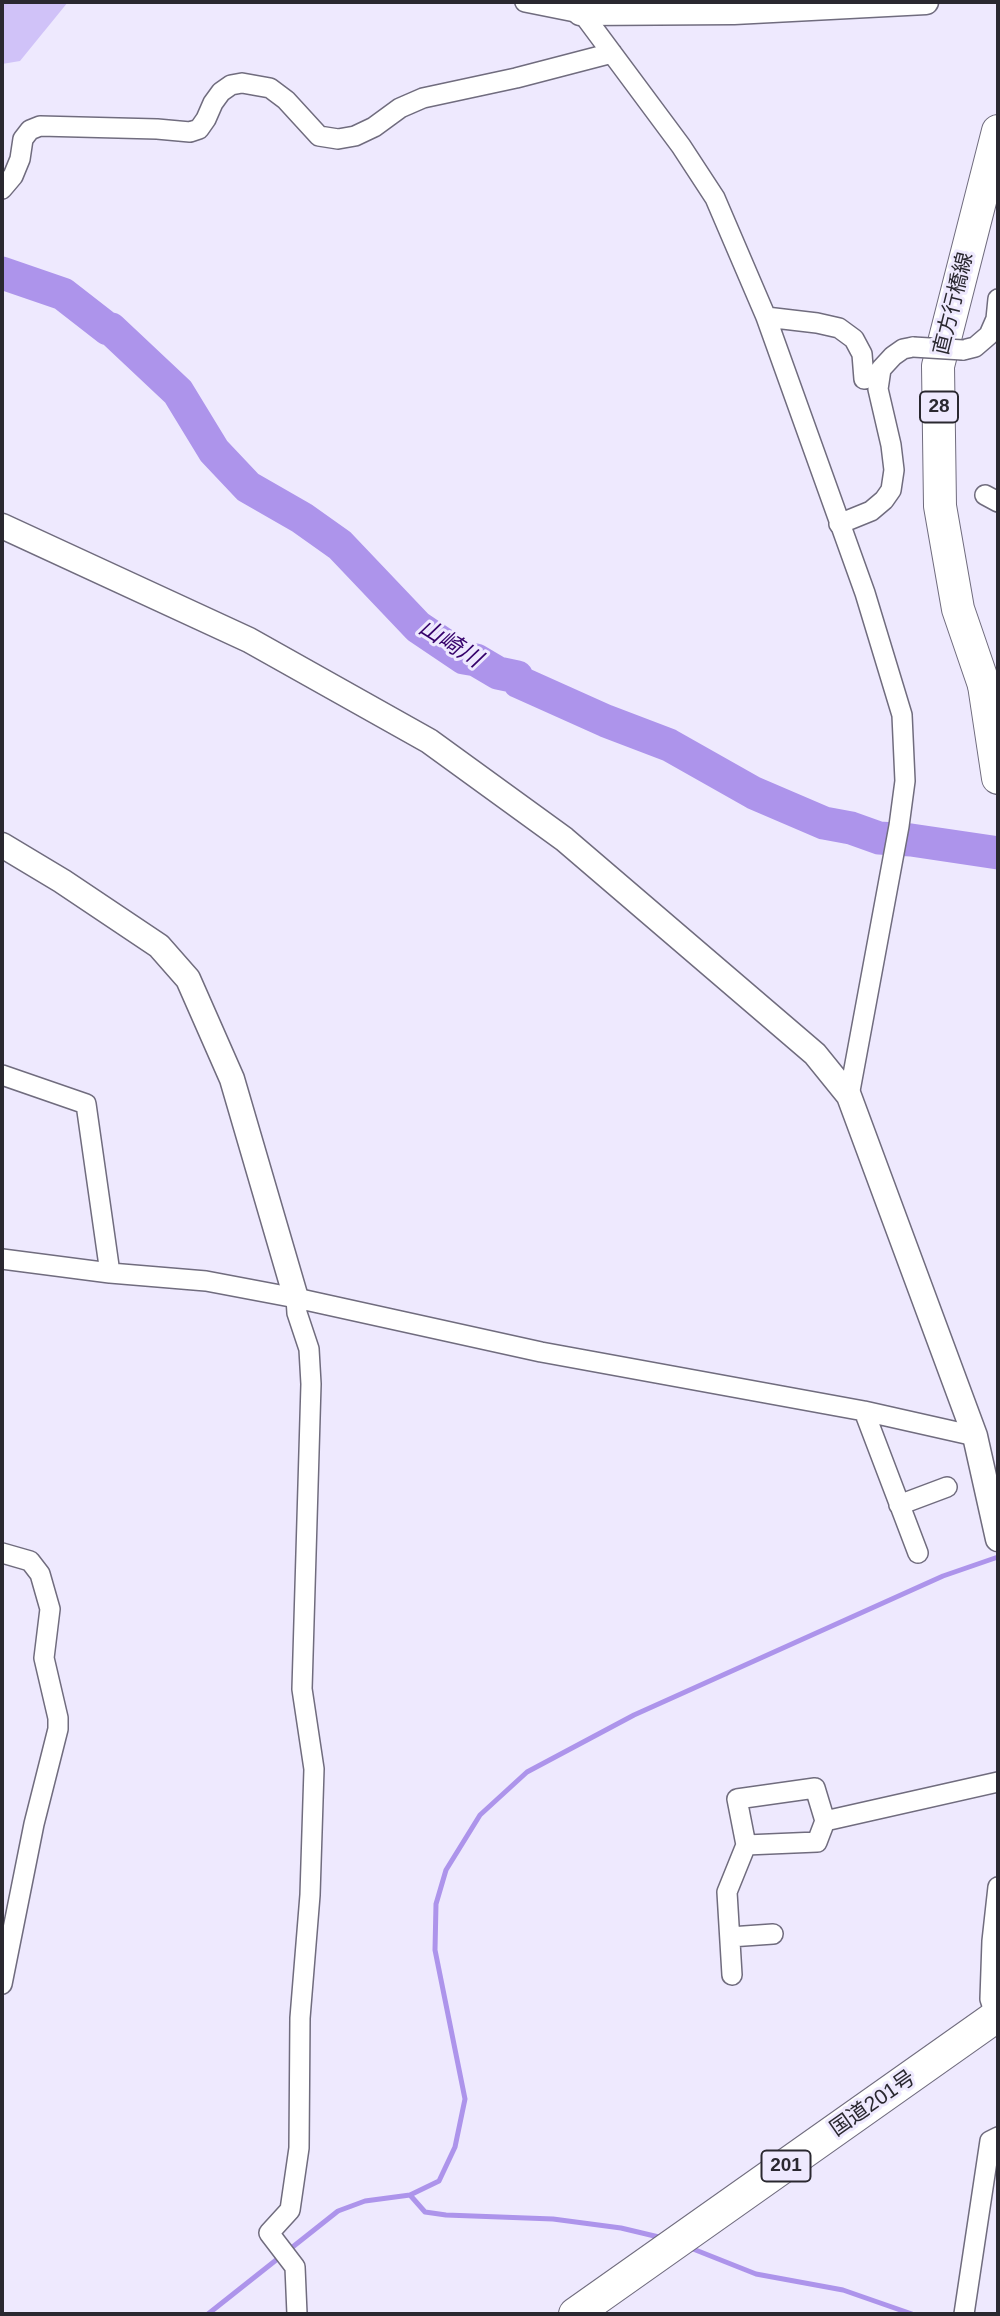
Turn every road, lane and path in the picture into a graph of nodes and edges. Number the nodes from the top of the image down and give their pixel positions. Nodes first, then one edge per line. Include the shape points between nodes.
1 (525, 2) edge
2 (926, 2) edge
3 (577, 7) edge
4 (731, 7) edge
5 (612, 53) junction
6 (998, 131) edge
7 (2, 189) edge
8 (998, 299) edge
9 (766, 317) junction
10 (864, 379) dead end
11 (839, 524) junction
12 (2, 526) edge
13 (991, 679) edge
14 (998, 718) edge
15 (998, 778) edge
16 (2, 845) edge
17 (2, 1075) edge
18 (849, 1096) junction
19 (2, 1259) edge
20 (110, 1272) junction
21 (296, 1298) junction
22 (864, 1411) junction
23 (975, 1436) junction
24 (947, 1488) dead end
25 (899, 1505) junction
26 (997, 1534) edge
27 (2, 1553) edge
28 (918, 1553) dead end
29 (998, 1782) edge
30 (825, 1821) junction
31 (746, 1845) junction
32 (998, 1887) edge
33 (773, 1934) dead end
34 (730, 1937) junction
35 (732, 1975) dead end
36 (2, 1984) edge
37 (997, 2016) edge
38 (998, 2137) edge
39 (297, 2314) edge
40 (575, 2314) edge
41 (964, 2314) edge

1 - 3 street
2 - 4 street
3 - 4 street
3 - 5 street
5 - 7 street via 423,98 374,127 338,139 319,135 286,100 255,83 231,85 221,92 206,120 190,132 40,126 23,139 13,176
5 - 9 street via 715,198
6 - 13 main road, 直方行橋線 / 28 via 938,366 940,506 958,609
8 - 11 street, bridge via 989,335 975,346 903,349 881,369 878,389 891,445 891,490 871,511
9 - 10 street via 839,328 854,339 862,354
9 - 11 street
11 - 18 street via 902,715 905,781
12 - 18 street via 249,640 429,741 564,839 815,1055
13 - 14 main road
13 - 15 main road
16 - 21 street via 159,946 188,979 232,1079
17 - 20 street via 86,1104
18 - 23 street
19 - 20 street
20 - 21 street via 206,1281
21 - 22 street via 541,1352
21 - 39 street via 309,1349 311,1384 302,1689 314,1769 300,2018 299,2148 290,2210 269,2233 295,2267
22 - 23 street
22 - 25 street
23 - 26 street
24 - 25 street
25 - 28 street
27 - 36 street via 30,1561 40,1574 50,1609 44,1658 58,1728
29 - 30 street
30 - 31 street via 817,1842
30 - 31 street via 815,1788 737,1799
31 - 34 street via 727,1892
32 - 37 street via 990,1999
33 - 34 street
34 - 35 street
37 - 40 main road, 国道201号 / 201
38 - 41 street via 990,2141

